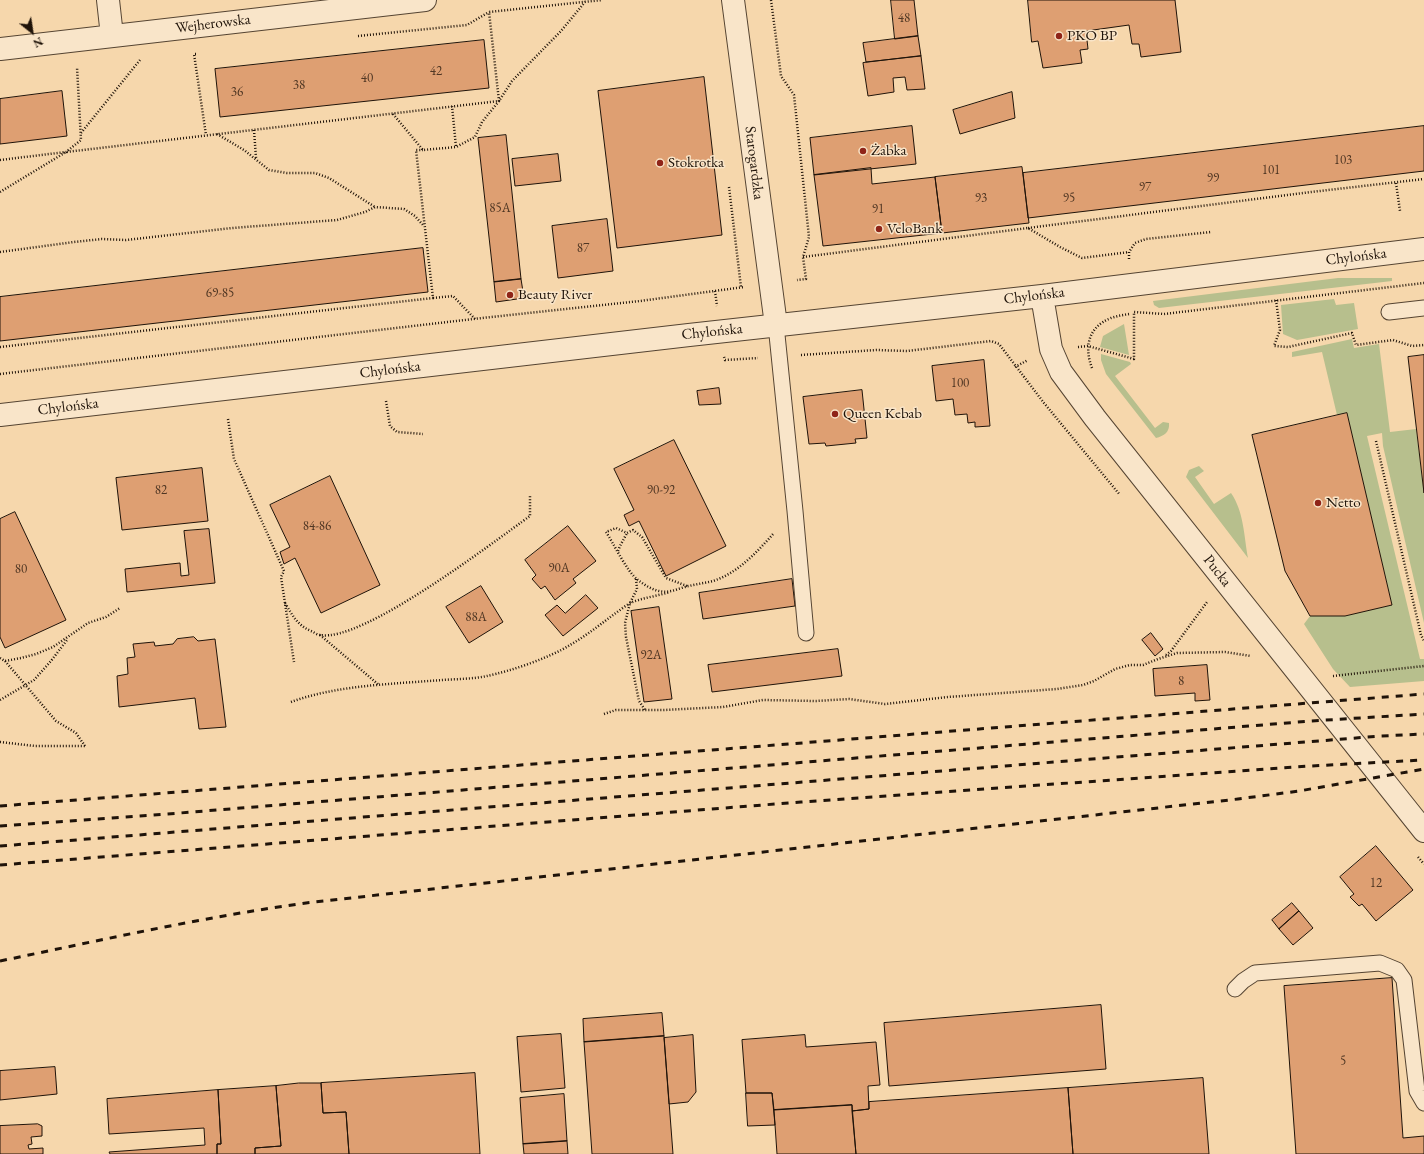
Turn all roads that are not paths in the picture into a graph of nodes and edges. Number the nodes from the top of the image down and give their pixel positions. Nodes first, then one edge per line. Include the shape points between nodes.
1 (108, 0) edge
2 (425, 0) edge
3 (733, 0) edge
4 (112, 36) junction
5 (0, 49) edge
6 (1424, 249) edge
7 (1042, 296) junction
8 (1424, 308) edge
9 (1390, 312) dead end
10 (776, 325) junction
11 (0, 415) edge
12 (806, 633) dead end
13 (1424, 830) edge
14 (1235, 989) dead end
15 (1424, 1103) edge

1 - 4 street
2 - 4 street, Wejherowska
3 - 10 street, Starogardzka
4 - 5 street, Wejherowska
6 - 7 street, Chylońska
7 - 10 street, Chylońska
7 - 13 street, Pucka via 1051,349 1061,372
8 - 9 lane
10 - 11 street, Chylońska
10 - 12 lane
14 - 15 lane via 1243,980 1255,974 1380,963 1397,970 1404,980 1417,1091

